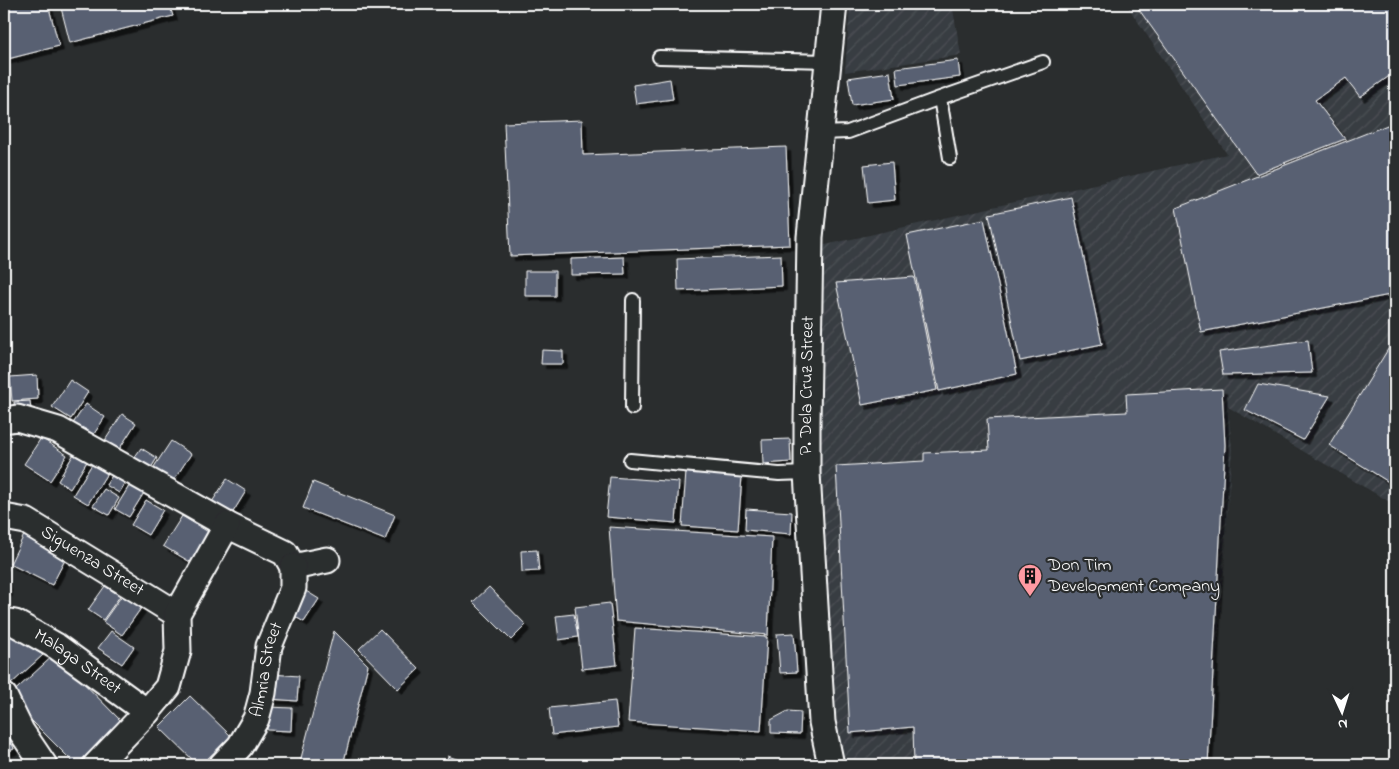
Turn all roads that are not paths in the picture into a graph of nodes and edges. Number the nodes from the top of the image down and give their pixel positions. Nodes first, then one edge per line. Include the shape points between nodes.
1 (834, 4) edge
2 (659, 57) dead end
3 (828, 61) junction
4 (1043, 62) dead end
5 (940, 98) junction
6 (821, 133) junction
7 (950, 158) dead end
8 (633, 300) dead end
9 (632, 408) dead end
10 (4, 420) edge
11 (630, 460) dead end
12 (807, 474) junction
13 (4, 517) edge
14 (228, 525) junction
15 (327, 560) dead end
16 (293, 567) junction
17 (177, 614) junction
18 (4, 621) edge
19 (4, 696) edge
20 (147, 712) junction
21 (44, 765) edge
22 (96, 765) edge
23 (222, 765) edge
24 (831, 765) edge

1 - 3 street, P. Dela Cruz Street
2 - 3 lane
3 - 6 street, P. Dela Cruz Street
4 - 5 lane
5 - 6 lane via 848,132
5 - 7 lane
6 - 12 street, P. Dela Cruz Street via 810,237
8 - 9 lane
10 - 14 street via 17,418 58,430
11 - 12 lane
12 - 24 street, P. Dela Cruz Street via 822,722
13 - 17 street, Siguenza Street via 26,521
14 - 16 street via 286,553
14 - 17 street
15 - 16 street
16 - 23 street, Almria Street via 293,588 269,646 256,718 240,746
17 - 20 street via 178,652 168,687
18 - 20 street, Malaga Street via 56,646
19 - 21 street via 21,731
20 - 22 street

